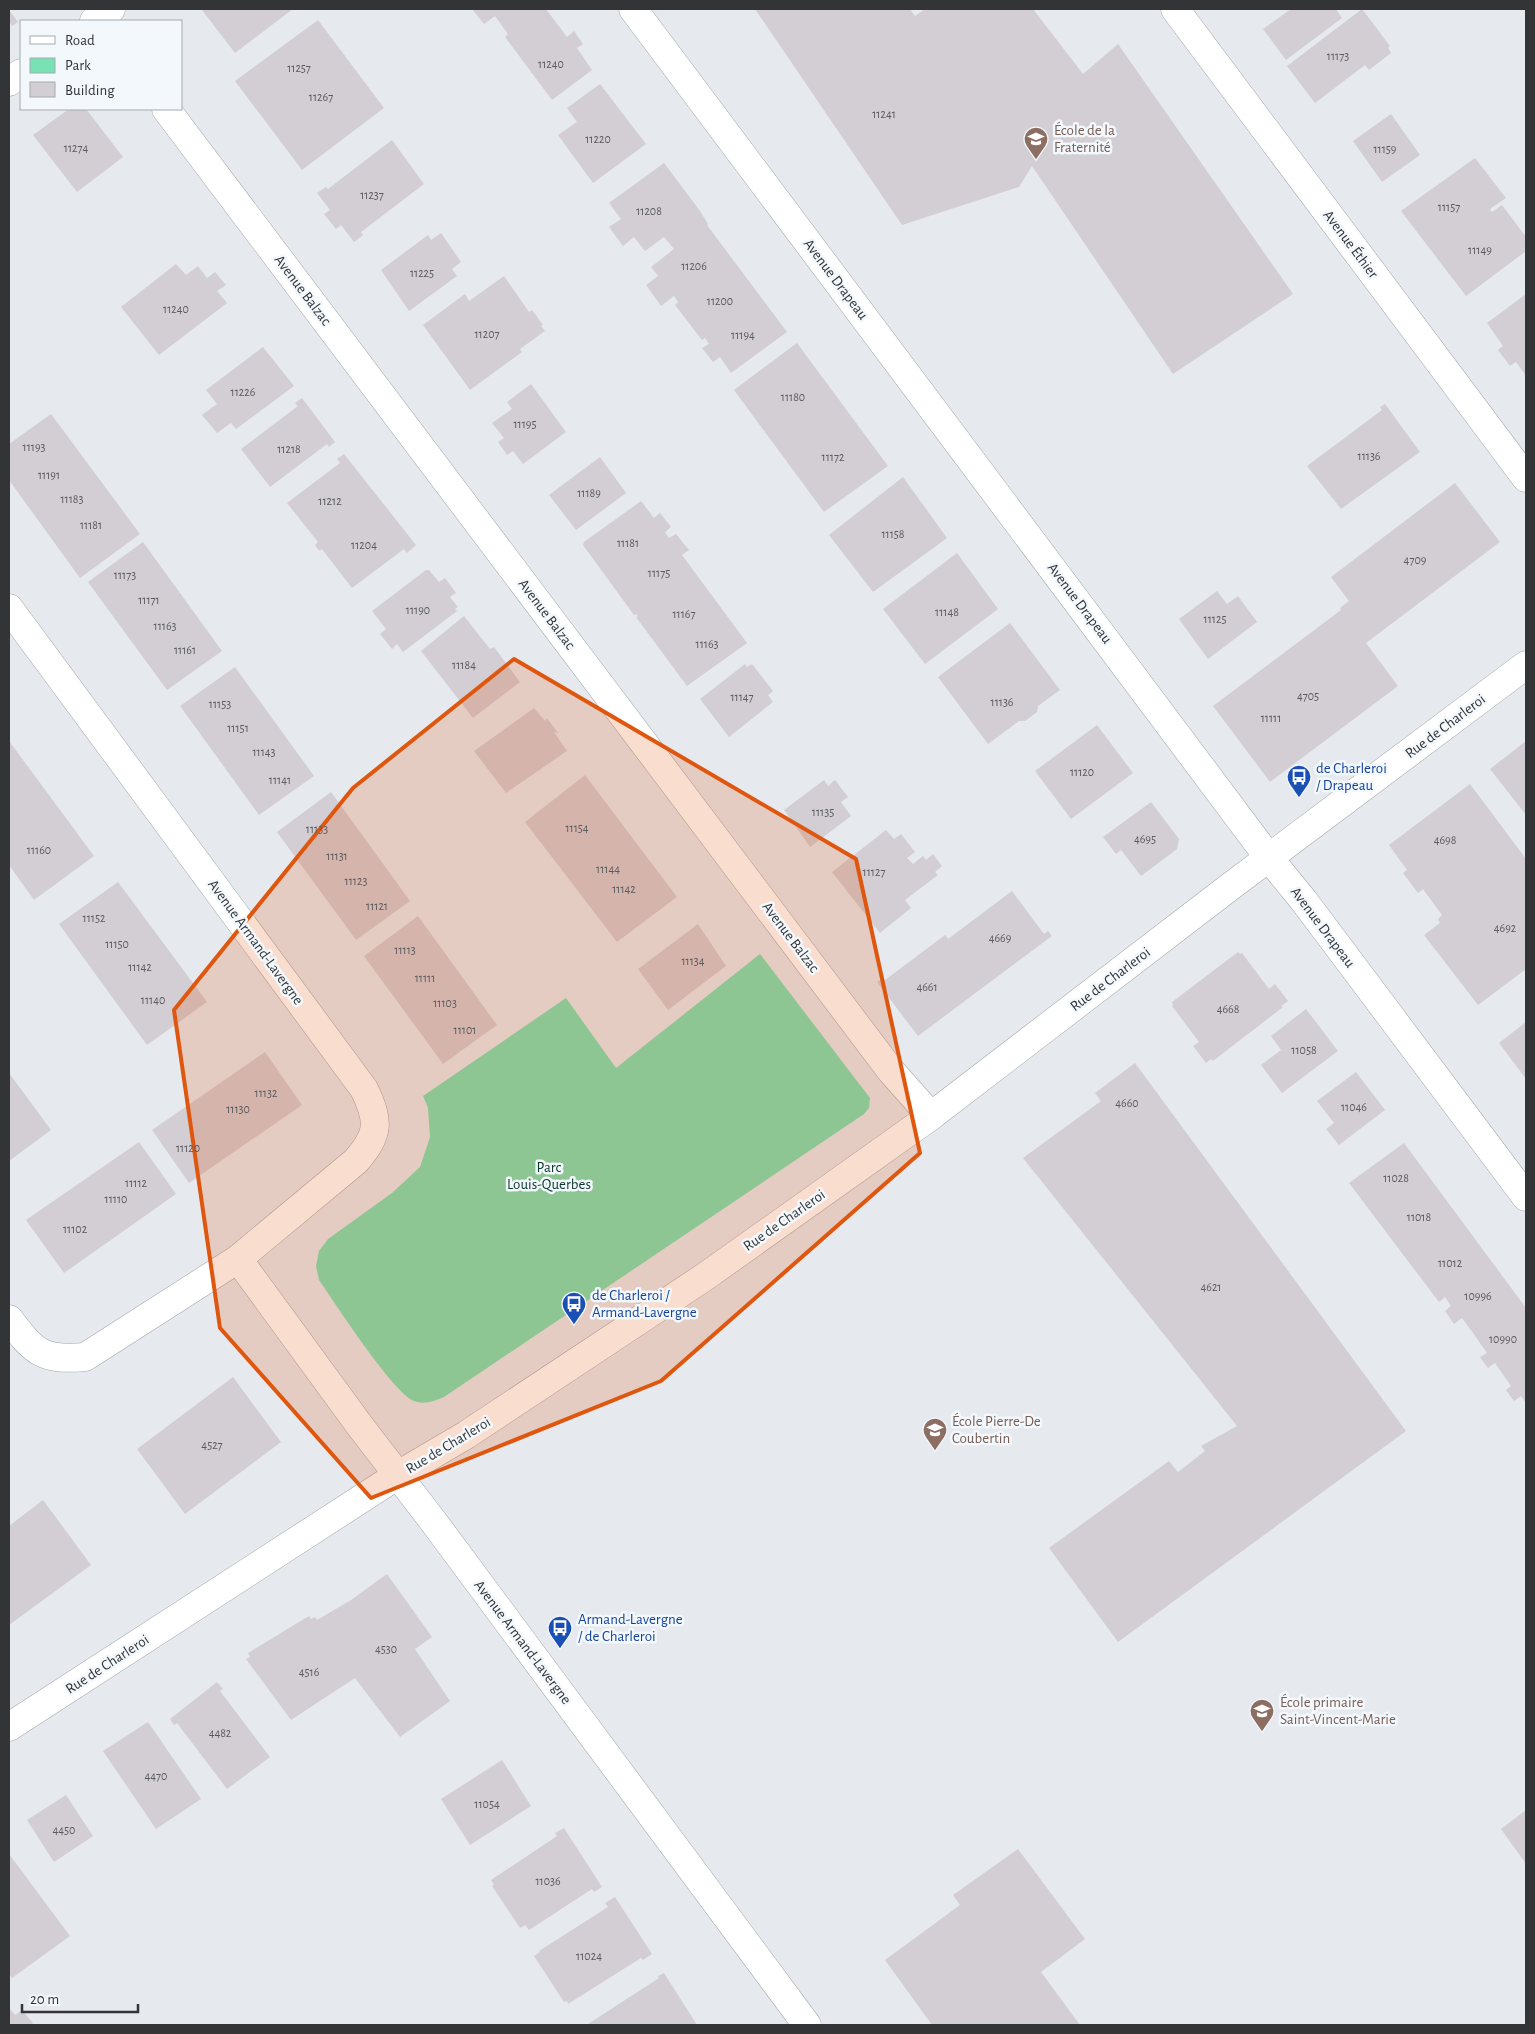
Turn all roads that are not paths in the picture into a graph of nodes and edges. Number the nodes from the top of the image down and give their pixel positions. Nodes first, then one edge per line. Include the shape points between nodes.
1 (633, 9) edge
2 (1175, 9) edge
3 (20, 74) edge
4 (9, 82) edge
5 (167, 110) edge
6 (1526, 478) edge
7 (9, 608) edge
8 (1526, 664) edge
9 (1269, 858) junction
10 (930, 1116) junction
11 (1526, 1197) edge
12 (238, 1259) junction
13 (9, 1318) edge
14 (398, 1475) junction
15 (9, 1727) edge
16 (808, 2025) edge

1 - 9 street, Avenue Drapeau
2 - 6 street, Avenue Éthier
3 - 4 street
5 - 10 street, Avenue Balzac via 891,1071
7 - 12 street, Avenue Armand-Lavergne via 364,1089 373,1107 376,1126 370,1144 356,1161
8 - 9 street, Rue de Charleroi
9 - 10 street, Rue de Charleroi
9 - 11 street, Avenue Drapeau
10 - 14 street, Rue de Charleroi via 706,1276 466,1435
12 - 13 street, Avenue Armand-Lavergne via 85,1357 63,1359 42,1354 25,1340
12 - 14 street, Avenue Armand-Lavergne
14 - 15 street, Rue de Charleroi
14 - 16 street, Avenue Armand-Lavergne

